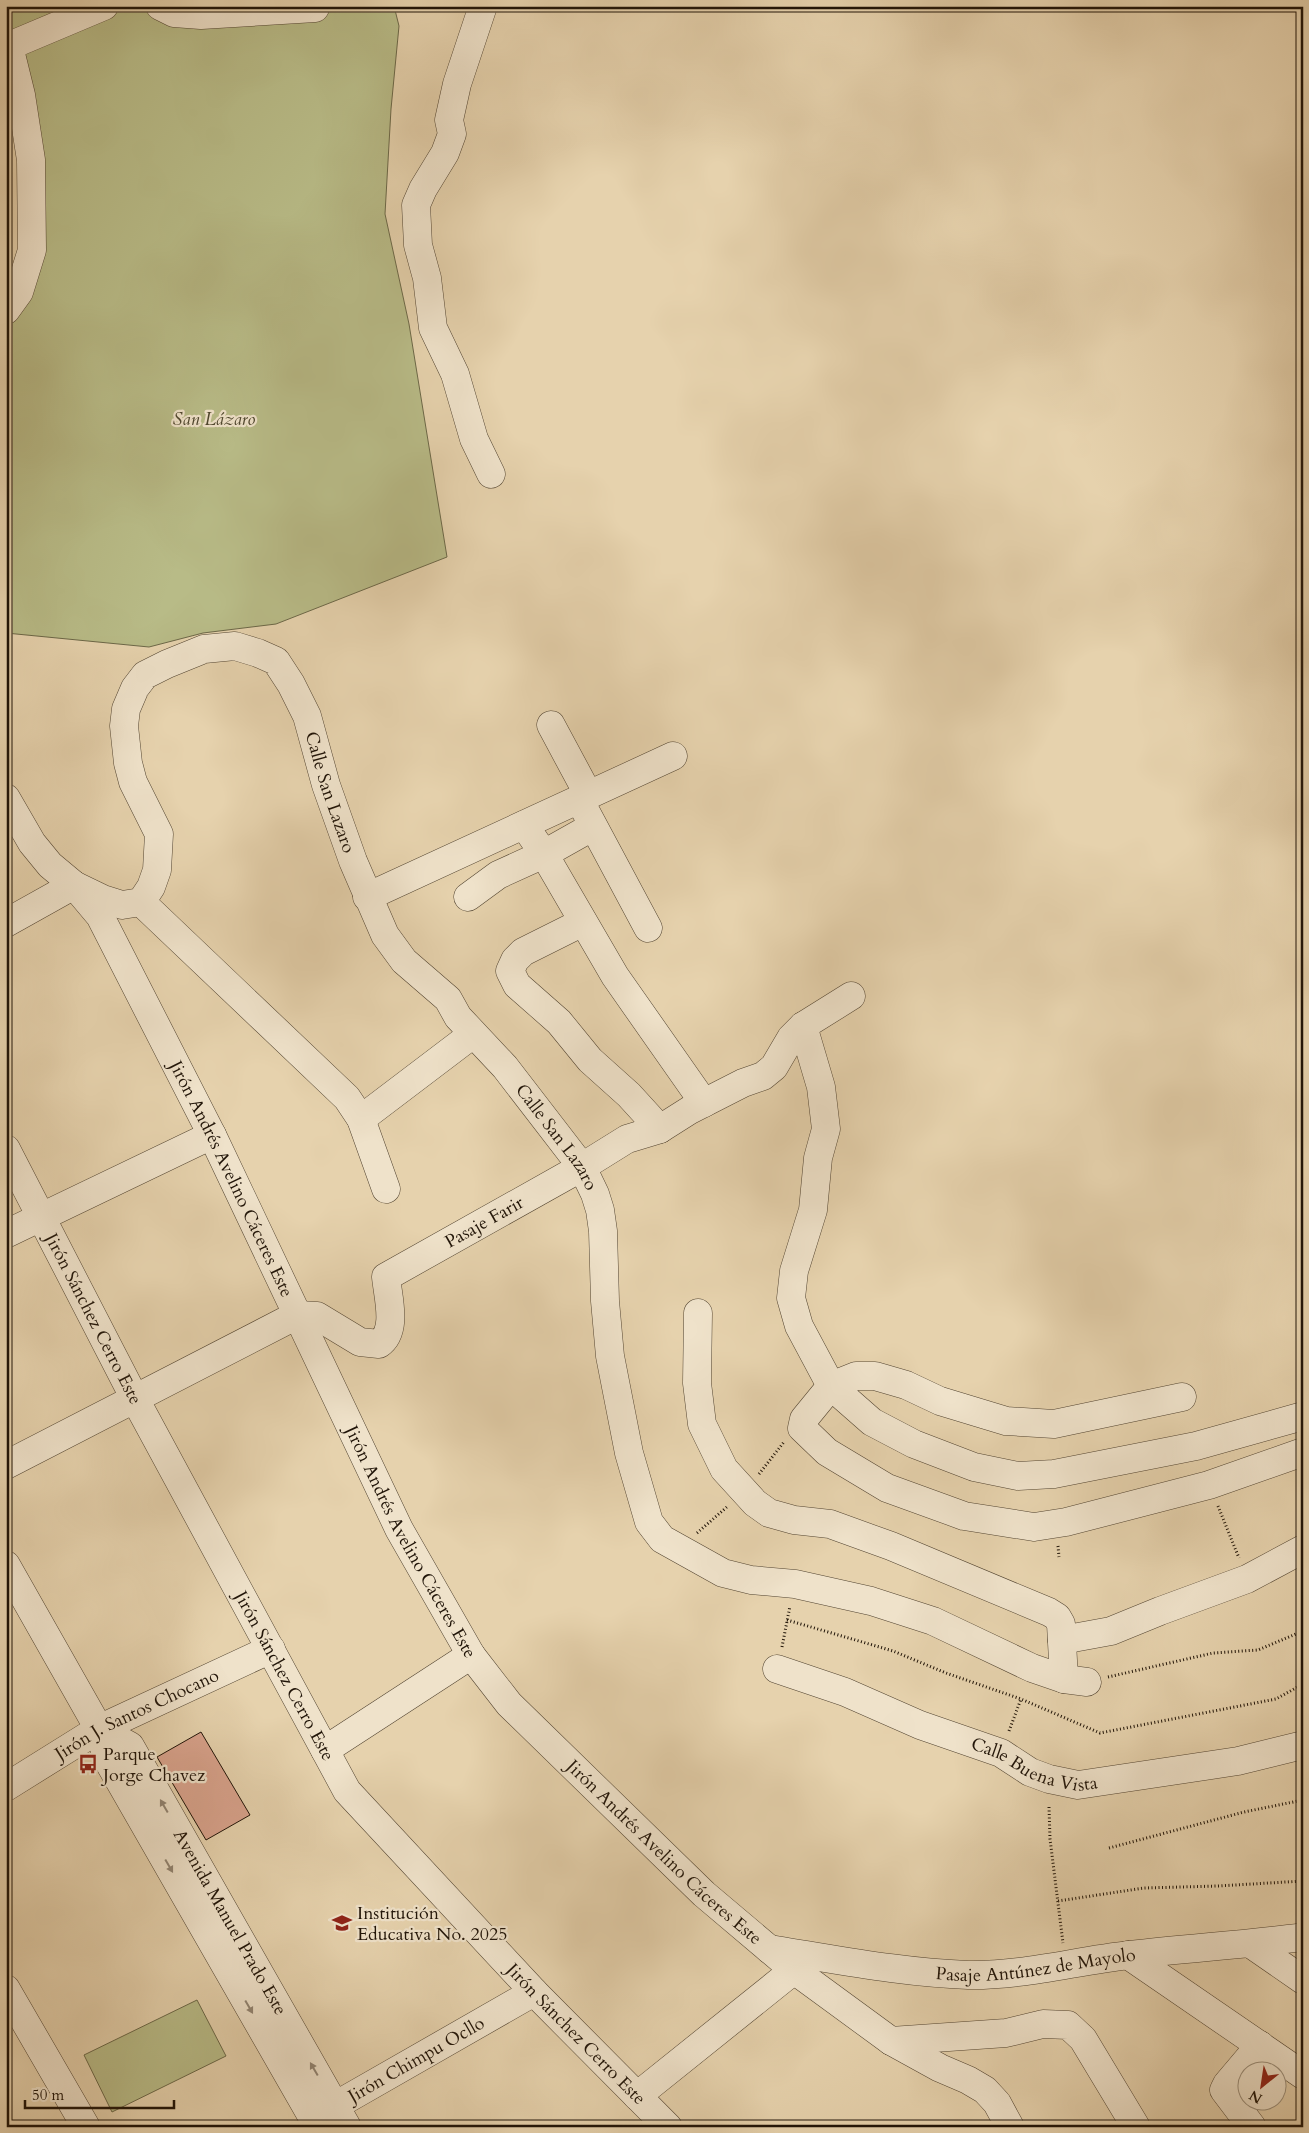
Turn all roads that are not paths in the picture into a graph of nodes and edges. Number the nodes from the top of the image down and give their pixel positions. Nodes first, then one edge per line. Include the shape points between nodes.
1 (104, 6) edge
2 (160, 6) edge
3 (483, 6) edge
4 (315, 8) dead end
5 (8, 45) edge
6 (6, 310) edge
7 (490, 474) dead end
8 (551, 725) dead end
9 (673, 756) dead end
10 (583, 796) junction
11 (6, 798) edge
12 (524, 826) junction
13 (592, 827) junction
14 (544, 854) junction
15 (74, 885) junction
16 (367, 897) junction
17 (468, 898) dead end
18 (141, 902) junction
19 (583, 922) junction
20 (6, 923) edge
21 (648, 928) dead end
22 (850, 996) dead end
23 (803, 1026) junction
24 (472, 1034) junction
25 (704, 1103) junction
26 (360, 1119) junction
27 (660, 1129) junction
28 (212, 1134) junction
29 (6, 1149) edge
30 (582, 1167) junction
31 (386, 1189) dead end
32 (41, 1216) junction
33 (6, 1234) edge
34 (698, 1313) dead end
35 (298, 1315) junction
36 (831, 1386) junction
37 (1182, 1397) dead end
38 (135, 1399) junction
39 (1303, 1416) edge
40 (1303, 1452) edge
41 (6, 1465) edge
42 (1303, 1549) edge
43 (6, 1566) edge
44 (1062, 1640) junction
45 (271, 1649) junction
46 (471, 1655) junction
47 (777, 1669) road end
48 (99, 1730) junction
49 (1303, 1745) edge
50 (325, 1750) junction
51 (6, 1787) edge
52 (1303, 1937) edge
53 (1251, 1944) junction
54 (768, 1949) junction
55 (1128, 1955) junction
56 (794, 1970) junction
57 (1303, 1980) edge
58 (6, 1989) edge
59 (534, 1992) junction
60 (891, 2040) junction
61 (1260, 2045) junction
62 (1303, 2075) edge
63 (637, 2096) junction
64 (322, 2121) edge
65 (86, 2127) edge
66 (668, 2127) edge
67 (1010, 2127) edge
68 (1136, 2127) edge
69 (1252, 2127) edge

1 - 5 street
2 - 4 street via 174,13 201,15
3 - 7 street via 449,120 452,134 416,205 418,245 427,278 433,328 455,374 474,439
5 - 6 street via 21,95 30,160 32,250 19,292
8 - 10 street
9 - 10 street
10 - 12 street
10 - 13 street
11 - 15 street, Jirón Andrés Avelino Cáceres Este via 32,843 50,865
12 - 14 street
12 - 16 street
13 - 14 street
13 - 21 street
14 - 17 street via 498,875
14 - 19 street
15 - 18 street via 122,905
15 - 20 street
15 - 28 street, Jirón Andrés Avelino Cáceres Este via 100,916
16 - 18 street, Calle San Lazaro via 326,785 307,716 291,684 276,662 235,646 204,649 145,674 126,709 126,742 132,782 159,834 157,870
16 - 24 street, Calle San Lazaro via 394,949 448,999
18 - 26 street via 347,1098
19 - 25 street via 615,976
19 - 27 street via 523,952 510,971 517,985 559,1022 590,1060
22 - 23 street, Pasaje Farir
23 - 25 street, Pasaje Farir via 791,1038 774,1067 763,1076
23 - 36 street via 821,1087 826,1129 818,1158 813,1210 794,1271 791,1298 799,1326
24 - 26 street
24 - 30 street, Calle San Lazaro via 505,1067
25 - 27 street, Pasaje Farir
26 - 31 street
27 - 30 street, Pasaje Farir via 627,1139
28 - 32 street
28 - 35 street, Jirón Andrés Avelino Cáceres Este
29 - 32 street, Jirón Sánchez Cerro Este
30 - 35 street, Pasaje Farir via 386,1277 390,1329 387,1339 379,1344 360,1342 317,1316
30 - 44 street, Calle San Lazaro via 600,1210 610,1356 629,1453 649,1522 662,1539 723,1573 751,1580 795,1584 871,1601 933,1621 1032,1668 1075,1681
32 - 33 street
32 - 38 street, Jirón Sánchez Cerro Este
34 - 44 street via 697,1383 702,1424 724,1469 755,1503 786,1518 830,1524 891,1546 1049,1612 1058,1617
35 - 38 street
35 - 46 street, Jirón Andrés Avelino Cáceres Este via 399,1529
36 - 37 street via 856,1376 875,1376 906,1384 940,1402 1006,1421 1054,1424
36 - 39 street via 872,1422 914,1444 974,1467 1018,1476 1054,1474 1196,1446
36 - 40 street via 804,1419 802,1428 827,1452 887,1488 964,1516 1034,1527 1066,1522 1210,1485
38 - 41 street
38 - 45 street, Jirón Sánchez Cerro Este
42 - 44 street via 1247,1579 1111,1631
43 - 48 street, Avenida Manuel Prado Este
45 - 48 street, Jirón J. Santos Chocano
45 - 50 street, Jirón Sánchez Cerro Este
46 - 50 street
46 - 54 street, Jirón Andrés Avelino Cáceres Este via 526,1721 704,1894
47 - 49 street, Calle Buena Vista via 1000,1753 1049,1780 1078,1785 1238,1760
48 - 51 street, Jirón J. Santos Chocano
48 - 64 street, Avenida Manuel Prado Este via 108,1759
50 - 59 street, Jirón Sánchez Cerro Este via 347,1791
52 - 53 street, Pasaje Antúnez de Mayolo
53 - 55 street, Pasaje Antúnez de Mayolo
53 - 57 street
54 - 55 street, Pasaje Antúnez de Mayolo via 968,1975 1022,1973
54 - 56 street, Jirón Andrés Avelino Cáceres Este
55 - 61 street
56 - 60 street, Jirón Andrés Avelino Cáceres Este
56 - 63 street
58 - 65 street
59 - 63 street, Jirón Sánchez Cerro Este
59 - 64 street, Jirón Chimpu Ocllo
60 - 67 street, Jirón Andrés Avelino Cáceres Este via 985,2090 997,2103
60 - 68 street via 1006,2033 1043,2024 1068,2025 1084,2039
61 - 62 street
61 - 69 street via 1224,2090
63 - 66 street, Jirón Sánchez Cerro Este

